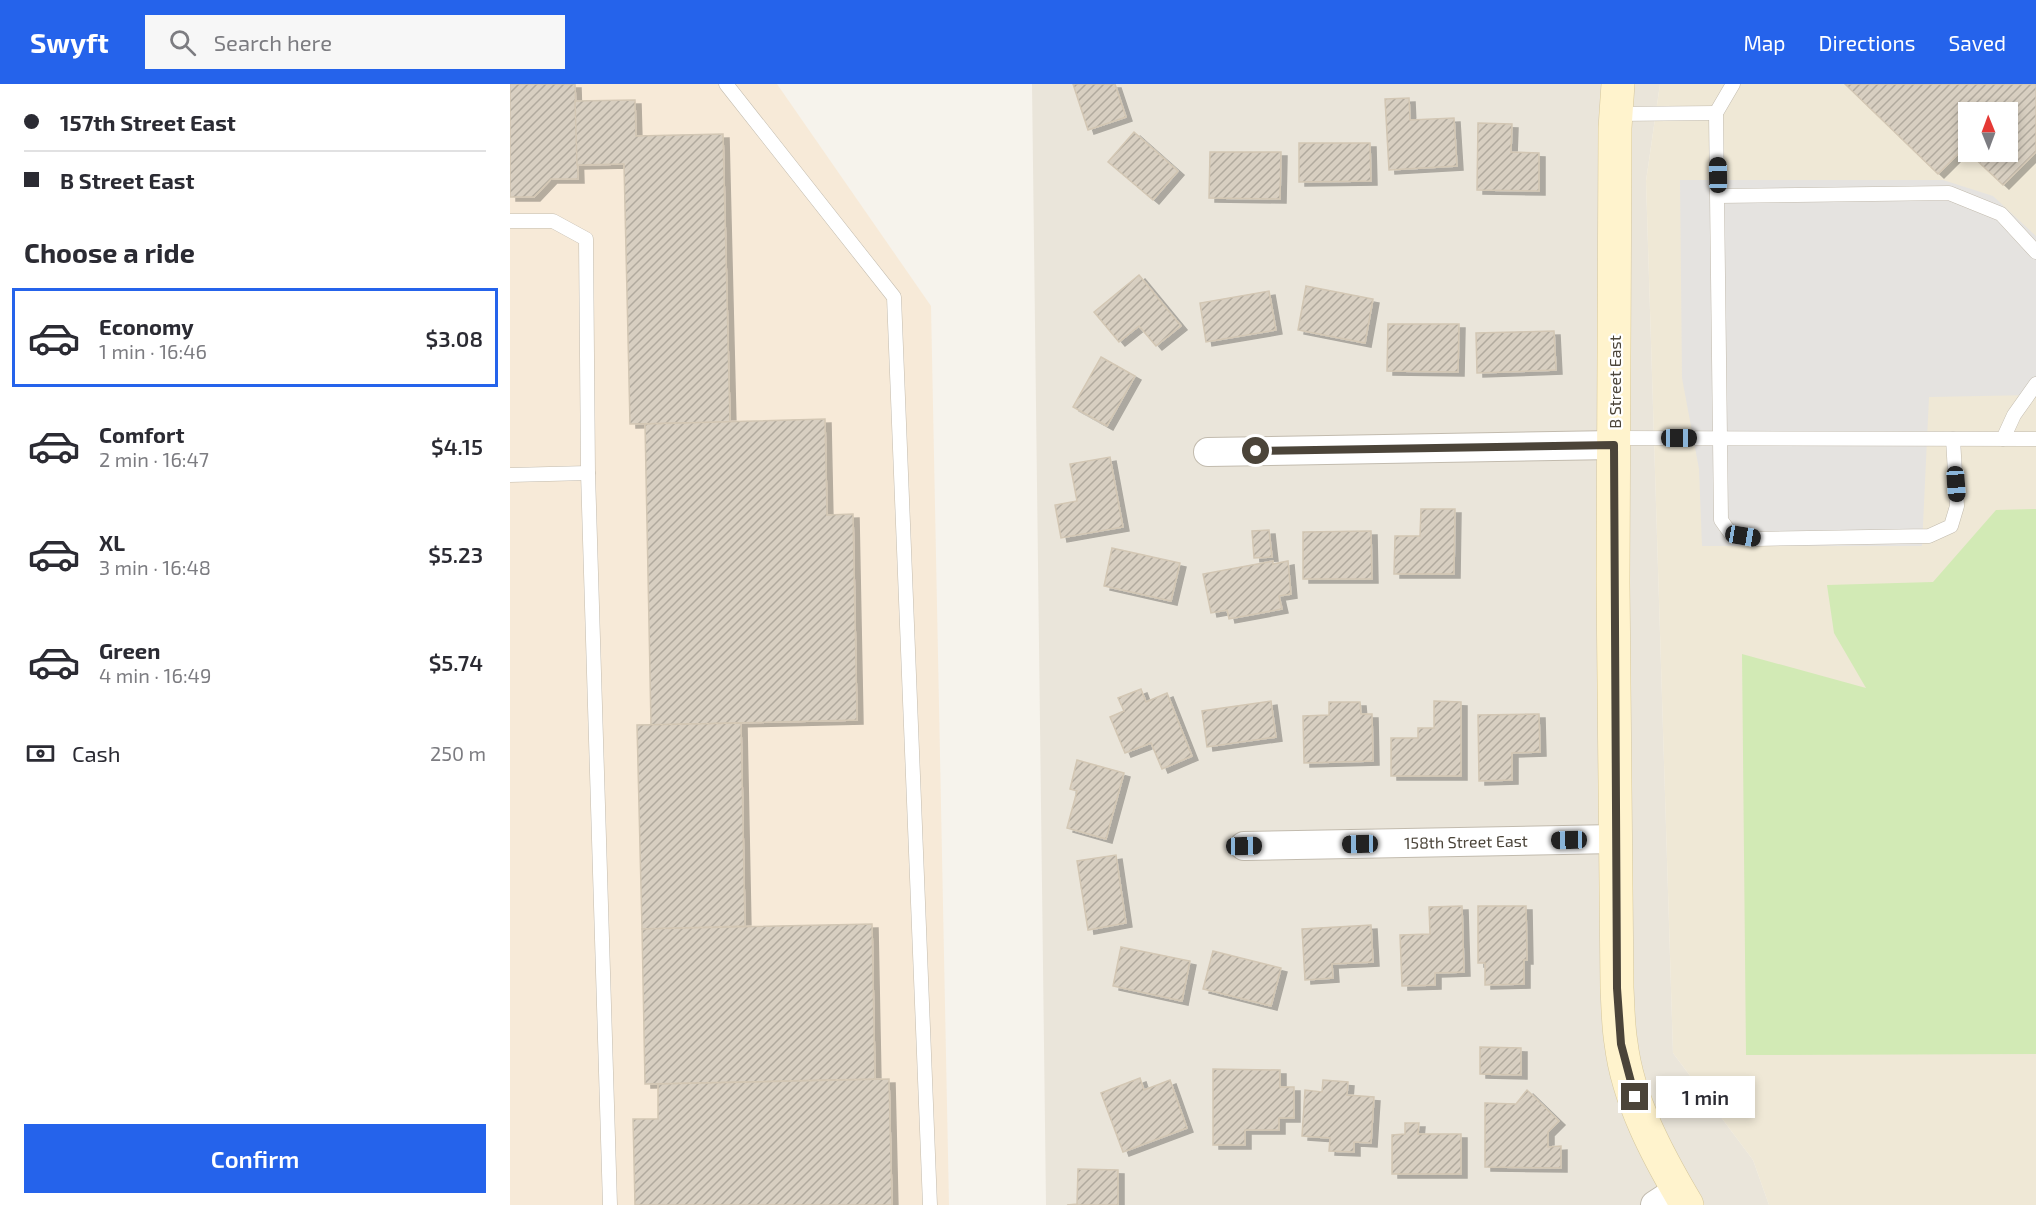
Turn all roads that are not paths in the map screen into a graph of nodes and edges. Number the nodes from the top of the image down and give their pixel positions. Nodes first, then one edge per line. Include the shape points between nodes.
1 (726, 84) edge
2 (1733, 84) edge
3 (1617, 99) edge
4 (1716, 113) junction
5 (1718, 195) junction
6 (510, 221) edge
7 (2036, 252) edge
8 (2036, 384) edge
9 (1722, 438) junction
10 (1953, 439) junction
11 (2003, 439) junction
12 (2036, 439) edge
13 (1614, 441) junction
14 (1208, 452) dead end
15 (588, 473) junction
16 (510, 475) edge
17 (1616, 839) junction
18 (1244, 846) dead end
19 (1673, 1200) edge
20 (610, 1205) edge
21 (930, 1205) edge

1 - 21 lane via 894,297
2 - 4 lane
3 - 4 lane
3 - 13 street, B Street East
4 - 5 lane
5 - 7 lane via 1949,193 2001,214
5 - 9 lane
6 - 15 lane via 553,220 586,239
8 - 11 lane
9 - 10 lane
9 - 10 lane via 1721,520 1731,534 1756,538 1929,536 1951,526 1957,506
9 - 13 lane
10 - 11 lane
11 - 12 lane
13 - 14 street
13 - 17 street, B Street East
15 - 16 lane
15 - 20 lane
17 - 18 street, 158th Street East
17 - 19 street, B Street East via 1621,1044 1641,1117

